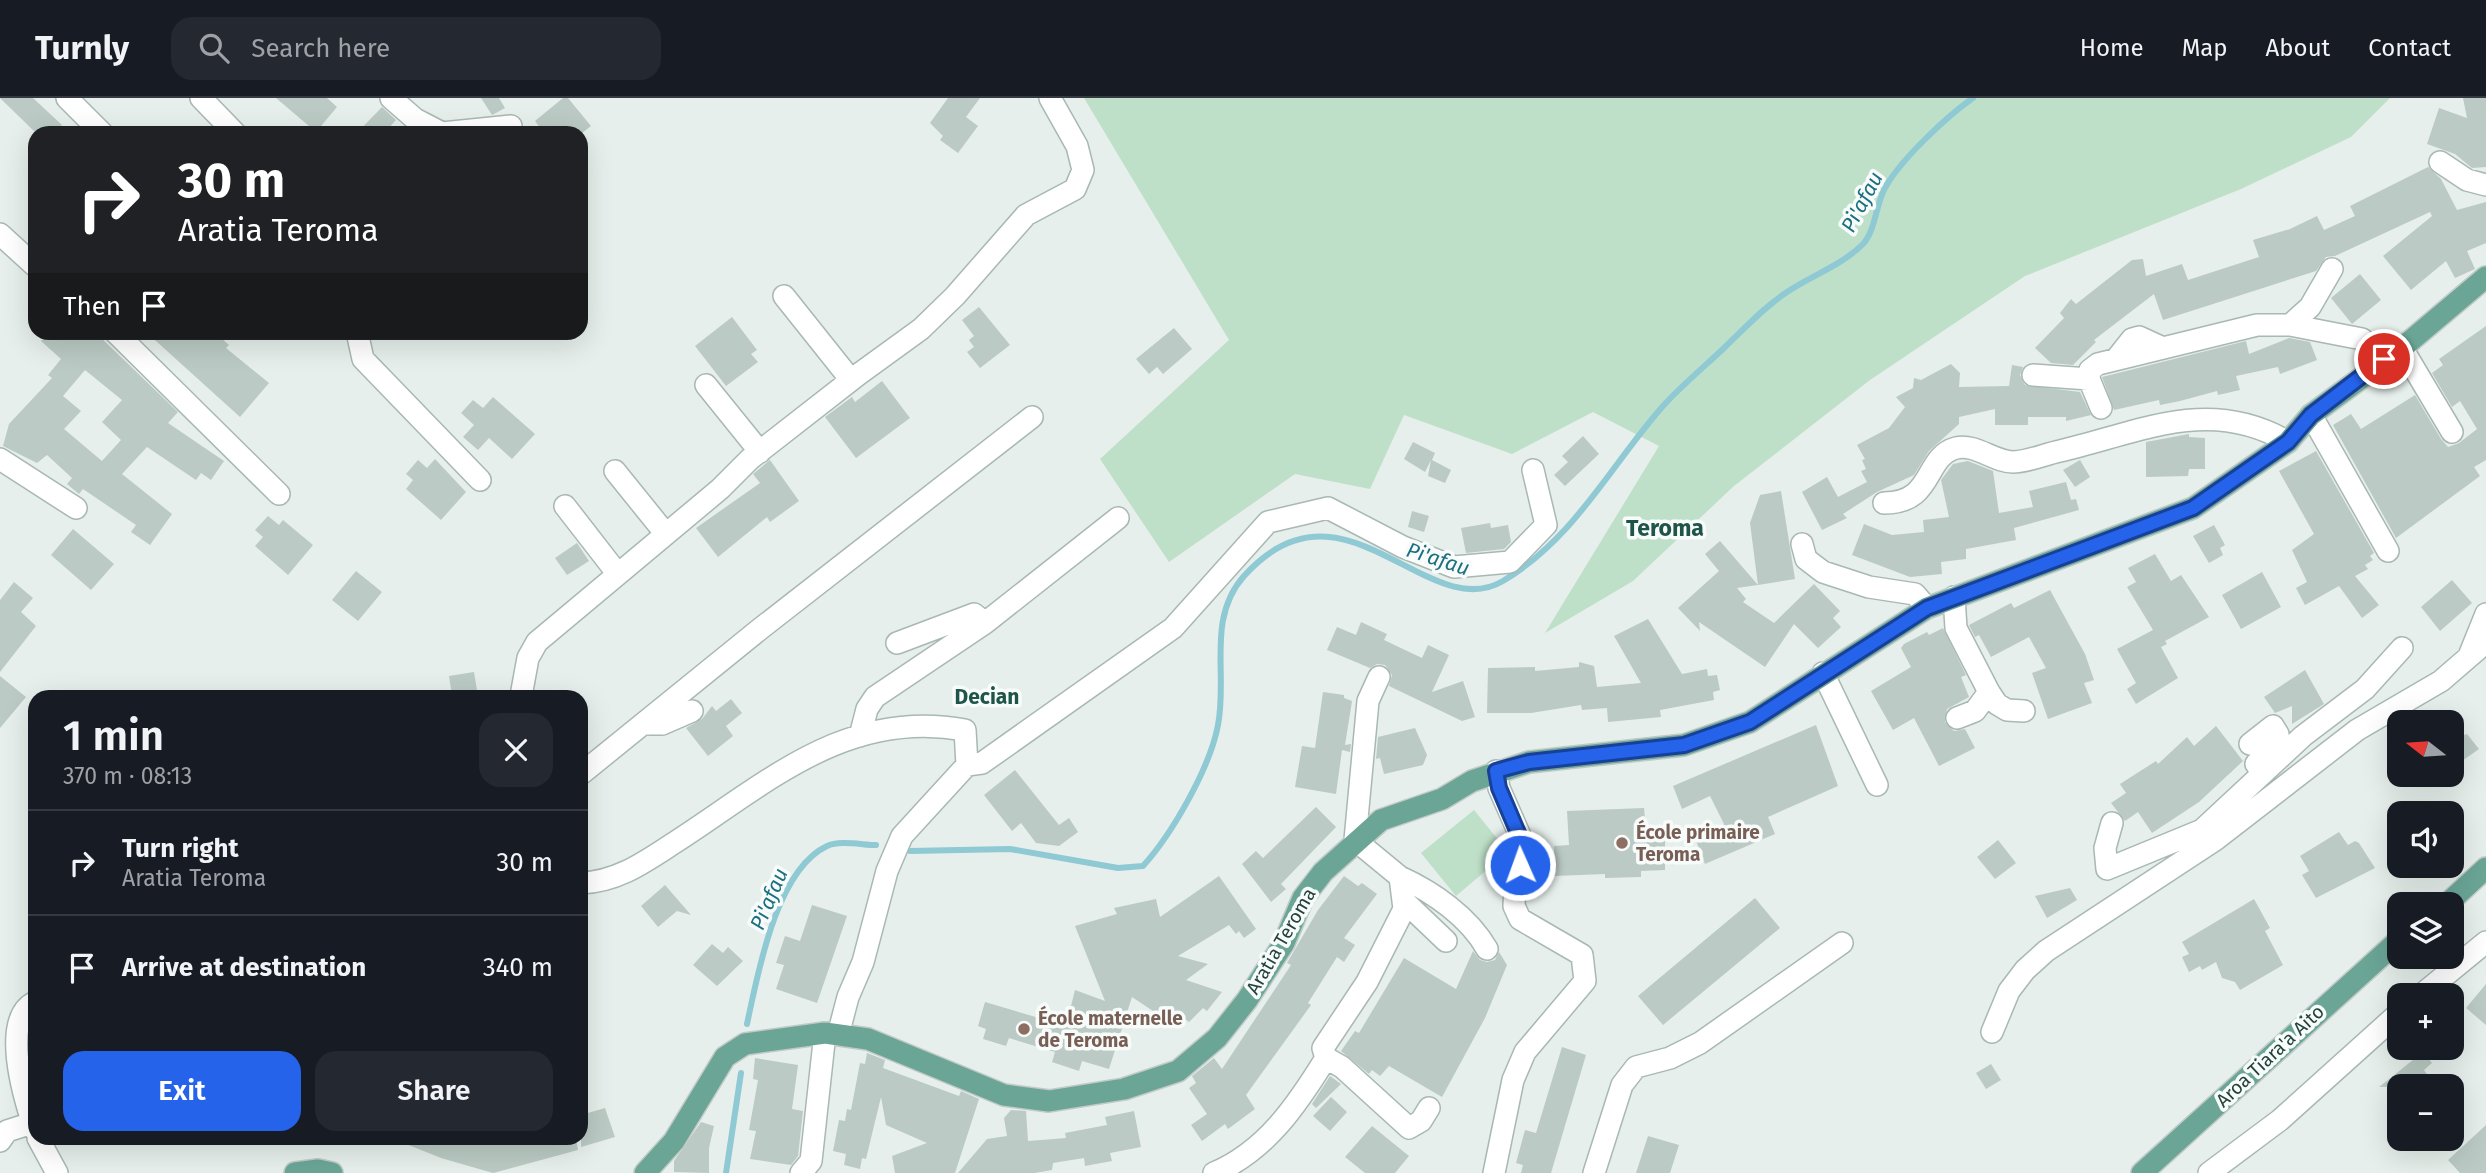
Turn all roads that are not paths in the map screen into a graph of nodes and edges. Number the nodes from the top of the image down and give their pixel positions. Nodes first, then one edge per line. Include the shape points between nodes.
1 (67, 98) edge
2 (201, 98) edge
3 (391, 98) edge
4 (1050, 98) edge
5 (95, 126) edge
6 (228, 126) edge
7 (428, 126) edge
8 (2440, 162) dead end
9 (2486, 185) edge
10 (0, 233) edge
11 (28, 259) edge
12 (2332, 269) dead end
13 (2486, 277) edge
14 (784, 296) dead end
15 (2290, 325) junction
16 (123, 340) edge
17 (359, 340) edge
18 (2393, 353) junction
19 (2032, 375) dead end
20 (2089, 379) junction
21 (851, 380) junction
22 (706, 385) dead end
23 (2102, 408) dead end
24 (2311, 415) junction
25 (1032, 417) dead end
26 (2452, 432) dead end
27 (2288, 442) junction
28 (760, 452) junction
29 (0, 459) edge
30 (1533, 470) dead end
31 (615, 471) dead end
32 (480, 480) dead end
33 (279, 494) dead end
34 (1884, 503) dead end
35 (565, 506) dead end
36 (75, 508) dead end
37 (1118, 518) dead end
38 (664, 533) junction
39 (1802, 544) dead end
40 (2388, 551) dead end
41 (617, 573) junction
42 (1954, 597) junction
43 (1927, 608) junction
44 (2486, 614) edge
45 (985, 623) junction
46 (2486, 642) edge
47 (897, 643) dead end
48 (2402, 648) dead end
49 (2469, 658) junction
50 (1822, 673) junction
51 (1379, 677) dead end
52 (522, 690) edge
53 (1989, 692) junction
54 (692, 711) dead end
55 (2024, 711) dead end
56 (1957, 718) dead end
57 (645, 724) junction
58 (860, 736) junction
59 (2250, 744) dead end
60 (967, 765) junction
61 (588, 769) edge
62 (1496, 771) junction
63 (2249, 784) junction
64 (1877, 785) dead end
65 (755, 788) junction
66 (730, 823) dead end
67 (2112, 823) dead end
68 (2209, 835) junction
69 (1355, 840) junction
70 (2486, 868) edge
71 (1400, 877) junction
72 (588, 882) edge
73 (2460, 892) edge
74 (1404, 901) junction
75 (1446, 941) dead end
76 (2486, 942) edge
77 (1842, 943) dead end
78 (1487, 949) dead end
79 (2387, 951) edge
80 (2436, 983) edge
81 (28, 1007) edge
82 (2387, 1024) edge
83 (1992, 1032) dead end
84 (832, 1034) junction
85 (1326, 1058) junction
86 (28, 1108) edge
87 (1429, 1108) dead end
88 (28, 1130) edge
89 (0, 1141) edge
90 (43, 1145) edge
91 (57, 1173) edge
92 (295, 1173) edge
93 (332, 1173) edge
94 (645, 1173) edge
95 (801, 1173) edge
96 (1214, 1173) edge
97 (1494, 1173) edge
98 (1594, 1173) edge
99 (2142, 1173) edge
100 (2209, 1173) edge

1 - 5 street
2 - 6 street
3 - 7 street
4 - 21 street via 1077,146 1083,170 1075,190 1026,215 921,329
8 - 9 street via 2467,180
10 - 11 street
12 - 15 street via 2310,307
13 - 18 main road, Aratia Teroma
14 - 21 street
15 - 18 street via 2362,339
15 - 20 street via 2256,325 2117,358 2090,370
16 - 33 street
17 - 32 street via 363,359
18 - 24 main road, Aratia Teroma
18 - 26 street via 2414,373
19 - 20 street
20 - 23 street
21 - 28 street
22 - 28 street
24 - 27 main road, Aratia Teroma
24 - 40 street
25 - 57 street
27 - 34 street via 2232,419 2178,421 2012,462 1958,447 1948,452 1917,494 1902,503
27 - 42 main road, Aratia Teroma via 2193,508
28 - 38 street
29 - 36 street
30 - 60 street via 1546,525 1510,562 1454,567 1403,547 1328,508 1268,522 1173,628 982,763
31 - 38 street
35 - 41 street
37 - 45 street
38 - 41 street
39 - 43 street via 1806,559 1823,572 1869,587 1915,594
41 - 52 street via 537,642 528,658
42 - 43 main road, Aratia Teroma
42 - 53 street via 1956,628
43 - 50 main road, Aratia Teroma
44 - 49 street
45 - 47 street via 974,614
45 - 58 street via 875,697
46 - 49 street
48 - 63 street via 2365,689
49 - 68 street via 2441,681 2357,730
50 - 62 main road, Aratia Teroma via 1750,722 1684,745 1529,762
50 - 64 street
51 - 69 street via 1368,701
53 - 55 street via 2007,710
53 - 56 street via 1975,710
54 - 57 street via 662,724
57 - 61 street
58 - 60 street via 893,728 965,730
58 - 65 street via 818,751
59 - 63 street via 2273,726 2278,734 2249,773
60 - 84 street via 902,836 887,872 863,962
62 - 69 main road, Aratia Teroma via 1442,799 1381,820
62 - 97 street via 1524,847 1515,883 1515,912 1582,955 1586,981 1525,1052 1513,1080
63 - 68 street
65 - 66 street
65 - 72 street via 640,865 606,881
67 - 68 street via 2105,848 2107,869
68 - 83 street via 2039,957 2009,991
69 - 71 street
69 - 84 main road, Aratia Teroma via 1303,898 1284,943 1247,1000 1217,1038 1178,1071 1124,1089 1049,1101 1004,1095 868,1039
70 - 73 main road
71 - 74 street
71 - 78 street via 1442,902 1480,936
74 - 75 street
74 - 85 street via 1384,952 1323,1048
76 - 80 street
77 - 98 street via 1700,1043 1670,1058 1636,1067 1622,1085
79 - 99 main road, Aroa Tiara'a Aito
81 - 86 street via 16,1016 10,1053
82 - 100 street via 2280,1121
84 - 94 main road, Aratia Teroma via 745,1044 725,1057 674,1141
84 - 95 street via 811,1161
85 - 87 street via 1409,1128
85 - 96 street via 1270,1136 1241,1161
88 - 89 street via 7,1131
90 - 91 street
92 - 93 main road

